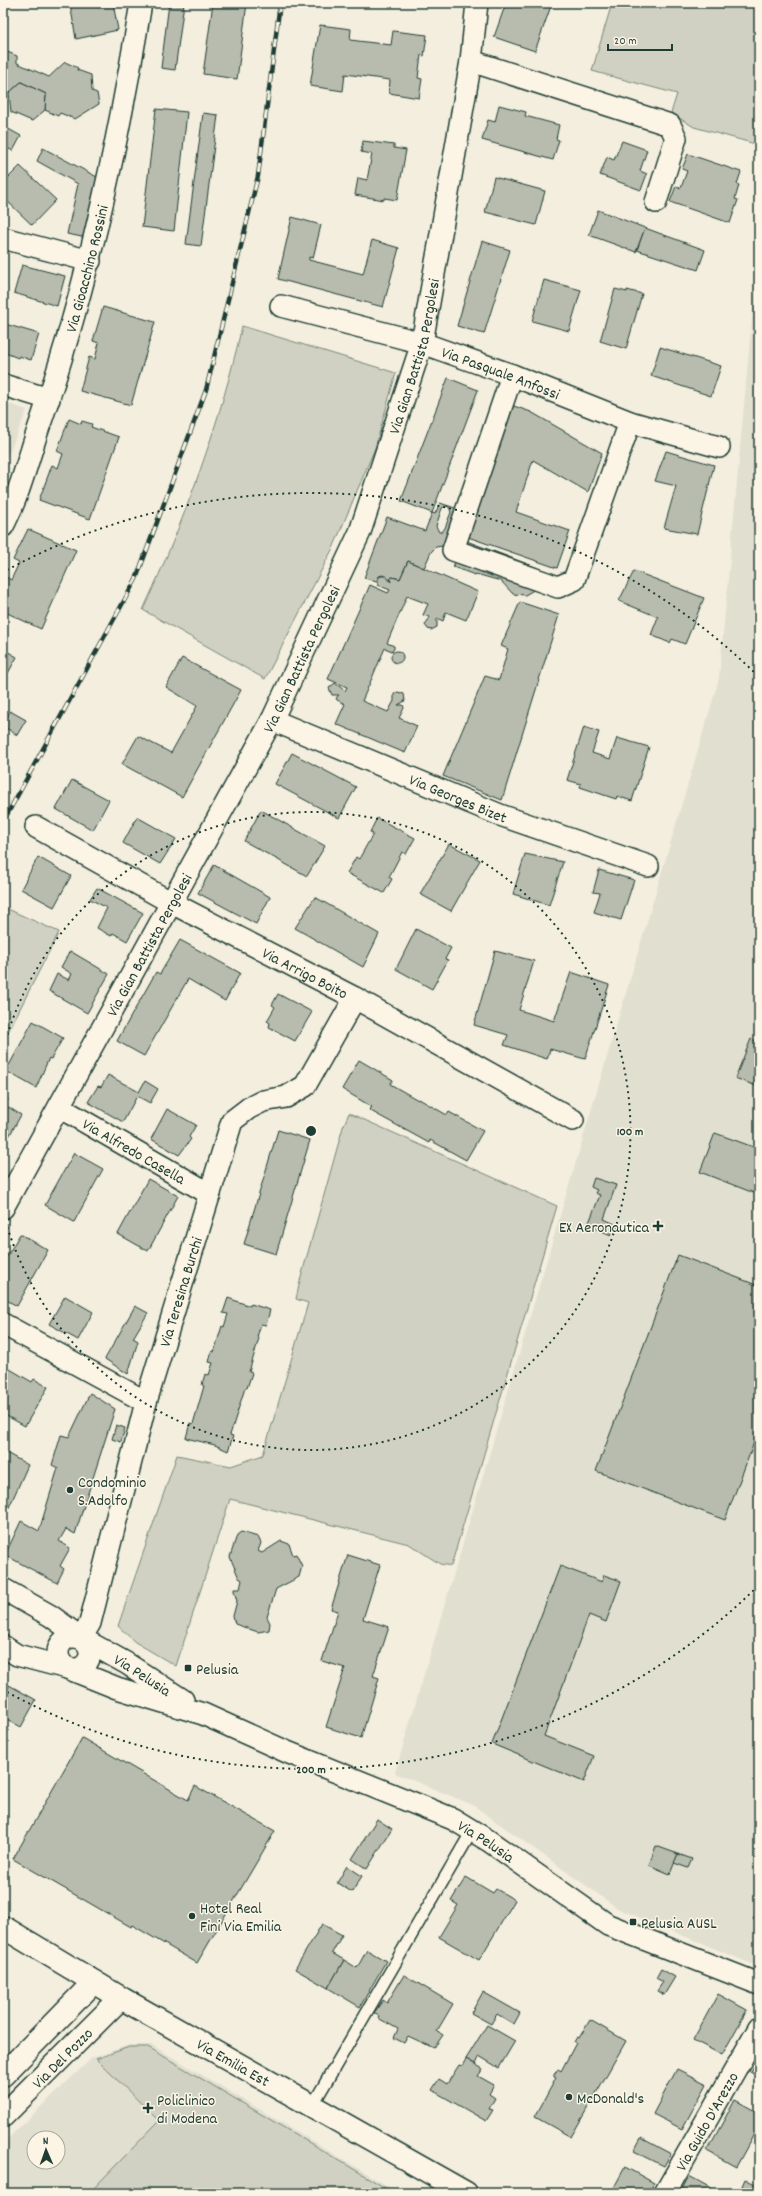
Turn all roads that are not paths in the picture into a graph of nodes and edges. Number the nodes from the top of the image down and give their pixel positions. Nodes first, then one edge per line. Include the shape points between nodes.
1 (141, 3) edge
2 (477, 3) edge
3 (471, 61) junction
4 (656, 202) dead end
5 (3, 238) edge
6 (90, 261) junction
7 (281, 306) dead end
8 (422, 343) junction
9 (512, 375) junction
10 (3, 385) edge
11 (49, 399) junction
12 (630, 422) junction
13 (719, 447) dead end
14 (3, 526) edge
15 (272, 720) junction
16 (36, 827) dead end
17 (648, 866) dead end
18 (172, 903) junction
19 (355, 998) junction
20 (59, 1107) junction
21 (573, 1120) dead end
22 (210, 1194) junction
23 (3, 1208) edge
24 (3, 1324) edge
25 (146, 1402) junction
26 (3, 1589) edge
27 (81, 1638) junction
28 (3, 1646) edge
29 (68, 1668) junction
30 (203, 1714) junction
31 (472, 1831) junction
32 (3, 1927) edge
33 (94, 1982) junction
34 (759, 1984) edge
35 (120, 1998) junction
36 (759, 2028) edge
37 (3, 2075) edge
38 (312, 2106) junction
39 (3, 2116) edge
40 (466, 2193) edge
41 (665, 2193) edge

1 - 6 street, Via Gioacchino Rossini via 113,159
2 - 3 street, Via Gian Battista Pergolesi
3 - 4 street via 670,125 676,138
3 - 8 street, Via Gian Battista Pergolesi
5 - 6 street
6 - 11 street, Via Gioacchino Rossini
7 - 8 street, Via Pasquale Anfossi
8 - 9 street, Via Pasquale Anfossi
8 - 15 street, Via Gian Battista Pergolesi via 360,532
9 - 12 street, Via Pasquale Anfossi
9 - 12 street via 453,550 558,587 574,580
10 - 11 street
11 - 14 street, Via Gioacchino Rossini
12 - 13 street, Via Pasquale Anfossi
15 - 17 street, Via Georges Bizet via 500,815
15 - 18 street, Via Gian Battista Pergolesi
16 - 18 street, Via Arrigo Boito
18 - 19 street, Via Arrigo Boito
18 - 20 street, Via Gian Battista Pergolesi
19 - 21 street, Via Arrigo Boito
19 - 22 street, Via Teresina Burchi via 305,1086 286,1097 263,1101 249,1108 232,1122
20 - 22 street, Via Alfredo Casella
20 - 23 street, Via Gian Battista Pergolesi
22 - 25 street, Via Teresina Burchi
24 - 25 street
25 - 27 street, Via Teresina Burchi via 90,1623
26 - 27 street, Via Pelusia via 51,1616
27 - 29 street via 68,1638 59,1646 59,1659
27 - 30 street, Via Pelusia via 126,1663
28 - 29 street, Via Pelusia via 17,1655
29 - 30 street, Via Pelusia via 117,1688
30 - 31 street, Via Pelusia via 287,1752 413,1802
31 - 34 street, Via Pelusia via 608,1925
31 - 38 lane
32 - 33 street, Via Emilia Est
33 - 35 street, Via Emilia Est
33 - 37 street, Via Del Pozzo
35 - 38 street, Via Emilia Est
35 - 39 street, Via Del Pozzo
36 - 41 street, Via Guido D'Arezzo
38 - 40 street, Via Emilia Est

